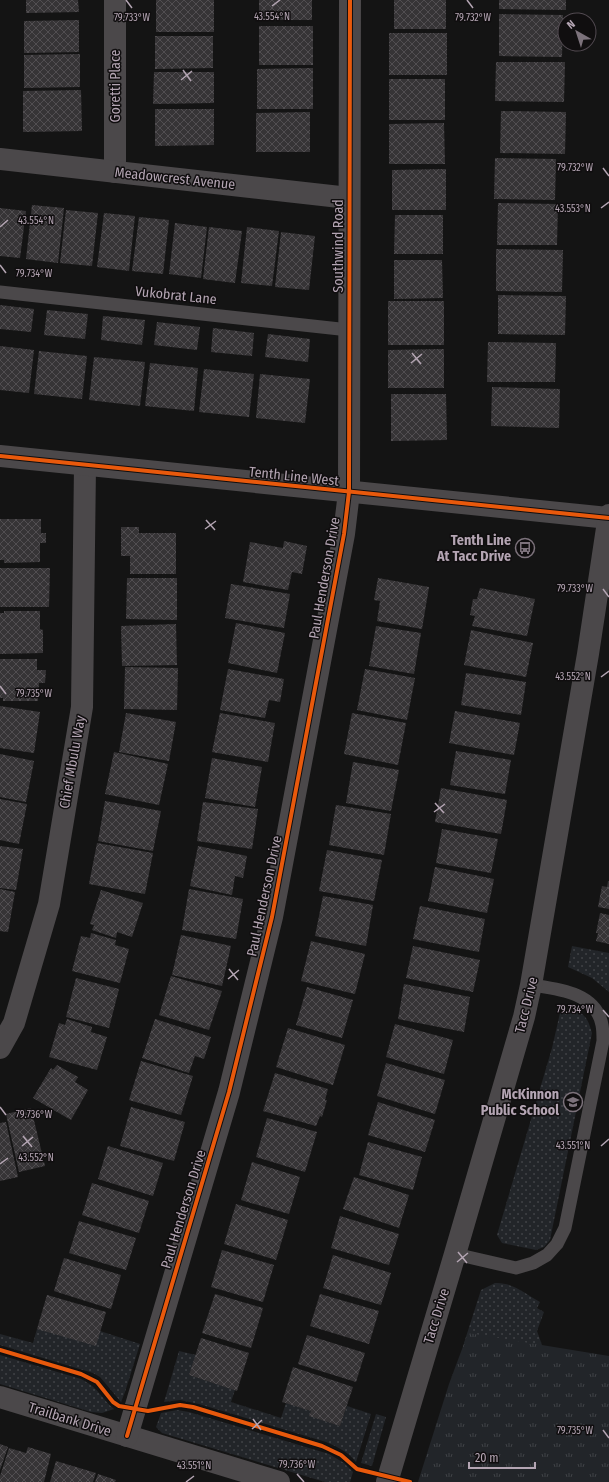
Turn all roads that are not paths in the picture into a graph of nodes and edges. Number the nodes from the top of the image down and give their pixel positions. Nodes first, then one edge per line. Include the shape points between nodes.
1 (115, 0) edge
2 (350, 0) edge
3 (0, 159) edge
4 (115, 172) junction
5 (349, 198) junction
6 (0, 292) edge
7 (349, 330) junction
8 (0, 456) edge
9 (85, 466) junction
10 (349, 492) junction
11 (609, 517) edge
12 (531, 985) junction
13 (0, 1048) edge
14 (455, 1254) junction
15 (0, 1397) edge
16 (127, 1436) junction
17 (279, 1482) edge
18 (386, 1482) edge

1 - 4 street, Goretti Place
2 - 5 street, Southwind Road
3 - 4 street, Meadowcrest Avenue
4 - 5 street, Meadowcrest Avenue
5 - 7 street, Southwind Road
6 - 7 lane, Vukobrat Lane
7 - 10 street, Southwind Road
8 - 9 street, Tenth Line West
9 - 10 street, Tenth Line West
9 - 13 street, Chief Mbulu Way via 82,707 48,904 14,1023
10 - 11 street, Tenth Line West
10 - 16 street, Paul Henderson Drive via 344,534 272,917 229,1092
11 - 12 street, Tacc Drive
12 - 14 street, Tacc Drive
12 - 14 lane via 562,989 576,994 597,1012 602,1024 603,1041 565,1228 557,1244 547,1255 516,1268
14 - 18 street, Tacc Drive
15 - 16 street, Trailbank Drive
16 - 17 street, Trailbank Drive

